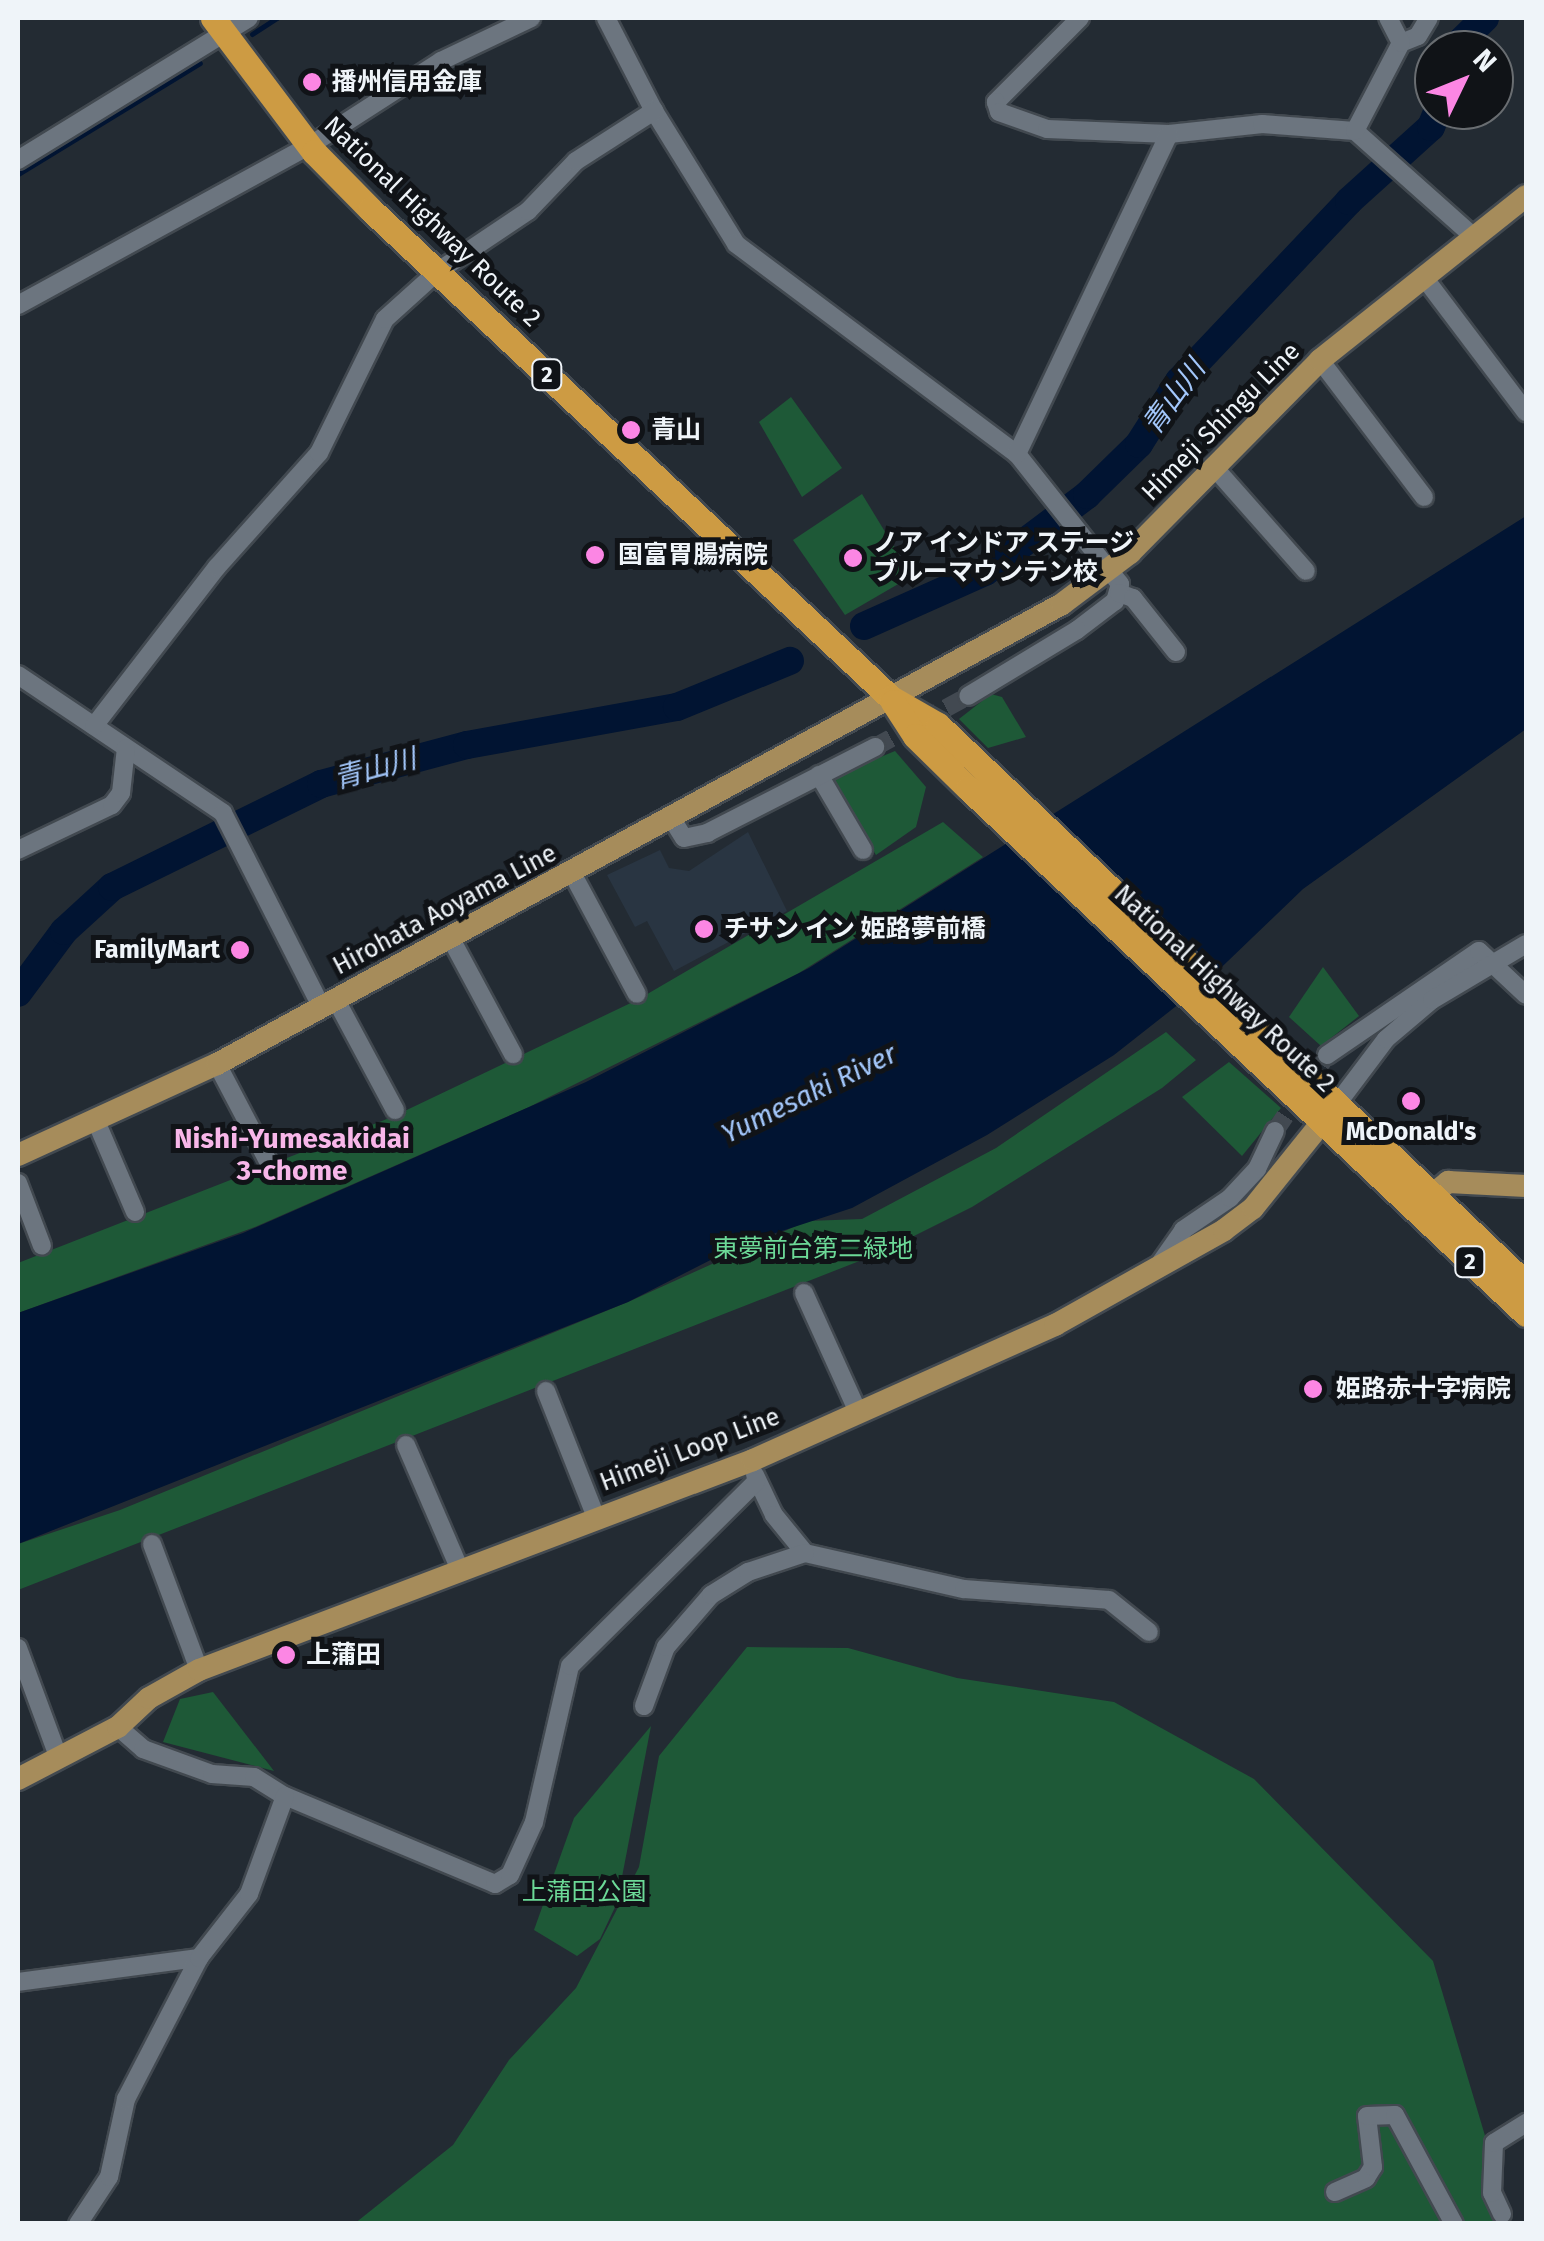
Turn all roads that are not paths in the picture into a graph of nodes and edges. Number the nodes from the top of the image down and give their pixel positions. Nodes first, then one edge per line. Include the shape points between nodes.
1 (249, 18) edge
2 (531, 18) edge
3 (606, 18) edge
4 (1080, 18) edge
5 (1388, 18) edge
6 (1430, 18) edge
7 (218, 25) edge
8 (1402, 42) junction
9 (654, 111) junction
10 (1355, 131) junction
11 (1169, 134) junction
12 (309, 146) junction
13 (18, 160) edge
14 (1526, 196) edge
15 (1472, 236) junction
16 (437, 272) junction
17 (1423, 276) junction
18 (18, 305) edge
19 (1320, 360) junction
20 (1526, 412) edge
21 (1017, 454) junction
22 (1213, 466) junction
23 (1424, 497) dead end
24 (1110, 570) junction
25 (1306, 570) dead end
26 (1119, 593) junction
27 (1176, 652) dead end
28 (18, 675) edge
29 (968, 696) tunnel mouth
30 (891, 698) junction
31 (94, 726) junction
32 (875, 746) tunnel mouth
33 (126, 748) junction
34 (819, 775) junction
35 (672, 819) junction
36 (18, 850) edge
37 (863, 850) dead end
38 (572, 873) junction
39 (450, 939) junction
40 (1526, 944) edge
41 (1496, 962) junction
42 (638, 994) dead end
43 (1526, 994) edge
44 (329, 1004) junction
45 (512, 1054) dead end
46 (1327, 1055) tunnel mouth
47 (217, 1064) junction
48 (395, 1110) dead end
49 (1329, 1113) junction
50 (96, 1121) junction
51 (1275, 1131) tunnel mouth
52 (18, 1155) edge
53 (268, 1161) dead end
54 (18, 1183) edge
55 (1526, 1186) edge
56 (1432, 1195) junction
57 (135, 1212) dead end
58 (42, 1246) dead end
59 (1161, 1262) junction
60 (1526, 1284) edge
61 (804, 1293) dead end
62 (1526, 1314) edge
63 (546, 1391) dead end
64 (858, 1412) junction
65 (406, 1445) dead end
66 (755, 1471) junction
67 (595, 1516) junction
68 (152, 1544) dead end
69 (805, 1553) junction
70 (460, 1570) junction
71 (1149, 1632) dead end
72 (18, 1648) edge
73 (199, 1670) junction
74 (644, 1706) dead end
75 (118, 1726) junction
76 (58, 1756) junction
77 (18, 1779) edge
78 (286, 1796) junction
79 (199, 1958) junction
80 (18, 1982) edge
81 (1526, 2124) edge
82 (1335, 2192) dead end
83 (1502, 2214) dead end
84 (78, 2224) edge
85 (1454, 2224) edge

1 - 7 street
2 - 12 street via 441,61
3 - 9 street
4 - 11 street via 996,102 999,112 1047,128
5 - 8 street
6 - 8 street via 1418,36
7 - 12 highway, National Highway Route 2 / 2
7 - 13 street
8 - 10 street
9 - 16 street via 576,161 528,211
9 - 21 street via 736,244
10 - 11 street via 1262,124
10 - 15 street
11 - 21 street
12 - 16 highway, National Highway Route 2 / 2
12 - 18 street
14 - 15 main road, Himeji Shingu Line
15 - 17 main road, Himeji Shingu Line
16 - 30 highway, National Highway Route 2 / 2
16 - 31 street via 385,319 367,345 319,453 217,567
17 - 19 main road, Himeji Shingu Line
17 - 20 street
19 - 22 main road, Himeji Shingu Line
19 - 23 street
21 - 24 street
22 - 24 main road, Himeji Shingu Line
22 - 25 street
24 - 26 street
24 - 30 main road, Himeji Shingu Line via 1062,604
26 - 27 street via 1133,598
26 - 29 street via 1077,630
28 - 31 street
30 - 35 main road, Hirohata Aoyama Line
30 - 49 highway, National Highway Route 2 / 2 via 938,725 979,781
31 - 33 street
32 - 34 street
33 - 36 street via 121,793 112,805
33 - 44 street via 222,813
34 - 35 street via 707,833 684,838
34 - 37 street
35 - 38 main road, Hirohata Aoyama Line
38 - 39 main road, Hirohata Aoyama Line
38 - 42 street
39 - 44 main road, Hirohata Aoyama Line
39 - 45 street
40 - 41 street
41 - 43 street
41 - 46 street via 1479,952
41 - 49 street via 1432,1000 1386,1039
44 - 47 main road, Hirohata Aoyama Line
44 - 48 street
47 - 50 main road, Hirohata Aoyama Line
47 - 53 street
49 - 56 highway, National Highway Route 2 / 2
49 - 59 main road, Himeji Loop Line via 1254,1208
49 - 62 highway, National Highway Route 2 / 2
50 - 52 main road, Hirohata Aoyama Line
50 - 57 street
51 - 59 street via 1257,1169 1168,1244
54 - 58 street
55 - 56 main road via 1448,1182
56 - 60 highway, National Highway Route 2 / 2
59 - 64 main road, Himeji Loop Line via 1055,1325
61 - 64 street
63 - 67 street
64 - 66 main road, Himeji Loop Line
65 - 70 street
66 - 67 main road, Himeji Loop Line
66 - 69 street
66 - 78 street via 570,1666 534,1822 510,1876 495,1884
67 - 70 main road, Himeji Loop Line
68 - 73 street
69 - 71 street via 964,1589 1109,1600
69 - 74 street via 748,1572 710,1595 666,1647
70 - 73 main road, Himeji Loop Line
72 - 76 street
73 - 75 main road, Himeji Loop Line via 149,1698
75 - 76 main road, Himeji Loop Line
75 - 78 street via 143,1748 212,1774 254,1777
76 - 77 main road, Himeji Loop Line
78 - 79 street via 249,1894
79 - 80 street
79 - 84 street via 126,2099 109,2178
81 - 83 street via 1494,2143 1492,2193
82 - 85 street via 1366,2178 1373,2167 1367,2116 1395,2115

